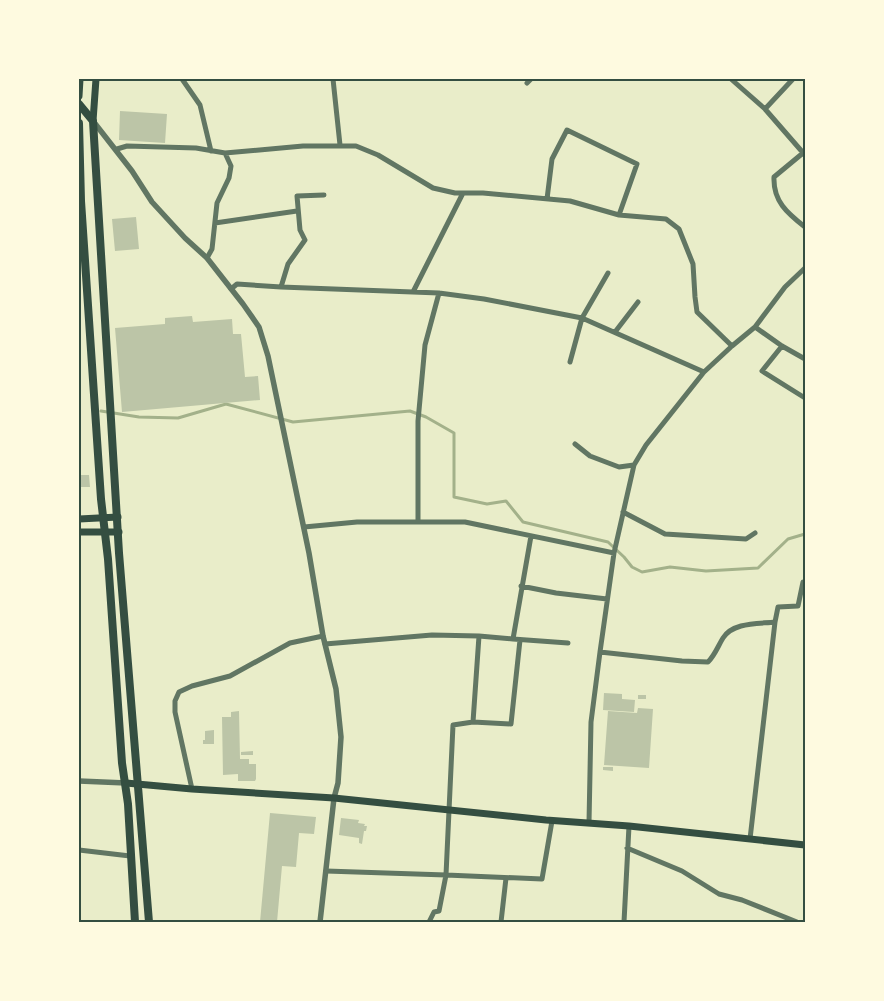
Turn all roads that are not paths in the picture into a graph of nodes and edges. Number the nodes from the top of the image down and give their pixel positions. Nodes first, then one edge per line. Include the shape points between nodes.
1 (80, 79) edge
2 (96, 79) edge
3 (182, 79) edge
4 (333, 79) edge
5 (531, 79) edge
6 (731, 79) edge
7 (793, 79) edge
8 (527, 84) dead end
9 (79, 96) edge
10 (79, 104) edge
11 (765, 109) junction
12 (94, 120) junction
13 (79, 123) edge
14 (340, 144) junction
15 (117, 149) junction
16 (211, 151) junction
17 (225, 153) junction
18 (804, 154) edge
19 (463, 194) junction
20 (324, 195) dead end
21 (547, 199) junction
22 (80, 201) edge
23 (297, 211) junction
24 (619, 215) junction
25 (215, 223) junction
26 (805, 227) edge
27 (207, 258) junction
28 (805, 268) edge
29 (608, 273) dead end
30 (799, 273) junction
31 (805, 277) edge
32 (281, 287) junction
33 (231, 289) junction
34 (413, 292) junction
35 (440, 293) junction
36 (638, 302) dead end
37 (582, 318) junction
38 (755, 327) junction
39 (615, 332) junction
40 (732, 346) junction
41 (782, 346) junction
42 (805, 359) edge
43 (570, 362) dead end
44 (704, 372) junction
45 (805, 398) edge
46 (575, 444) dead end
47 (634, 465) junction
48 (623, 512) junction
49 (118, 517) junction
50 (102, 519) junction
51 (79, 520) edge
52 (418, 522) junction
53 (304, 527) junction
54 (79, 532) edge
55 (105, 532) junction
56 (119, 532) junction
57 (755, 533) dead end
58 (531, 536) junction
59 (614, 552) junction
60 (805, 582) edge
61 (521, 586) junction
62 (607, 599) junction
63 (775, 622) junction
64 (323, 636) junction
65 (479, 636) junction
66 (513, 639) junction
67 (520, 640) junction
68 (568, 643) dead end
69 (325, 644) junction
70 (600, 652) junction
71 (473, 722) junction
72 (79, 781) edge
73 (126, 783) junction
74 (139, 784) junction
75 (192, 789) junction
76 (334, 798) junction
77 (449, 810) junction
78 (552, 821) junction
79 (589, 823) junction
80 (629, 826) junction
81 (750, 839) junction
82 (805, 845) edge
83 (627, 848) junction
84 (79, 850) edge
85 (130, 856) junction
86 (326, 871) junction
87 (446, 875) junction
88 (506, 878) junction
89 (135, 922) edge
90 (149, 922) edge
91 (320, 922) edge
92 (429, 922) edge
93 (501, 922) edge
94 (624, 922) edge
95 (796, 922) edge

1 - 9 main road
2 - 12 main road
3 - 16 street via 200,105
4 - 14 street
5 - 8 street
6 - 11 street
7 - 11 street
10 - 12 main road
11 - 18 street
12 - 15 street
12 - 49 main road
13 - 22 main road
14 - 17 street
14 - 19 street via 356,146 378,155 433,188
15 - 16 street via 128,146
15 - 27 street via 152,202
16 - 17 street
17 - 25 street via 231,166 217,203
18 - 26 street via 774,177 774,186 780,204
19 - 21 street
19 - 34 street
20 - 23 street via 297,196
21 - 24 street via 570,201
21 - 24 street via 552,159 567,130 638,164
22 - 50 main road
23 - 25 street
23 - 32 street via 305,240 288,264
24 - 40 street via 666,219 679,229 694,264 698,312
25 - 27 street via 212,249
27 - 33 street
28 - 30 street
29 - 37 street
30 - 31 street
30 - 38 street
32 - 33 street via 237,284
32 - 34 street
33 - 53 street via 258,327 268,356
34 - 35 street
35 - 37 street
35 - 52 street via 425,345 419,412
36 - 39 street
37 - 39 street
37 - 43 street
38 - 40 street
38 - 41 street
39 - 44 street
40 - 44 street
41 - 42 street
41 - 45 street via 762,371
44 - 47 street
46 - 47 street via 590,456 619,467
47 - 48 street
48 - 57 street via 665,534 746,539
48 - 59 street
49 - 50 main road
49 - 56 main road
50 - 51 main road
50 - 55 main road
52 - 53 street via 357,522
52 - 58 street via 465,522
53 - 64 street
54 - 55 main road
55 - 56 main road
55 - 73 main road
56 - 74 main road
58 - 59 street
58 - 61 street
59 - 62 street
60 - 63 street via 798,606 778,606
61 - 62 street
61 - 66 street
62 - 70 street
63 - 70 street via 734,628 724,636 708,662
63 - 81 street
64 - 69 street
64 - 75 street via 290,643 230,676 179,692 175,712
65 - 66 street
65 - 69 street via 432,634
65 - 71 street
66 - 67 street
67 - 68 street
67 - 71 street via 511,724
69 - 76 street via 336,689 341,737
70 - 79 street via 591,722
71 - 77 street via 453,725
72 - 73 street
73 - 74 main road
73 - 85 main road
74 - 75 main road
74 - 90 main road
75 - 76 main road
76 - 77 main road
76 - 86 street
77 - 78 main road
77 - 87 street
78 - 79 main road
78 - 88 street via 542,879
79 - 80 main road
80 - 81 main road
80 - 83 street
81 - 82 main road
83 - 94 street
83 - 95 street via 682,871 719,894
84 - 85 street
85 - 89 main road
86 - 87 street
86 - 91 street
87 - 88 street
87 - 92 street via 439,911 434,912
88 - 93 street

